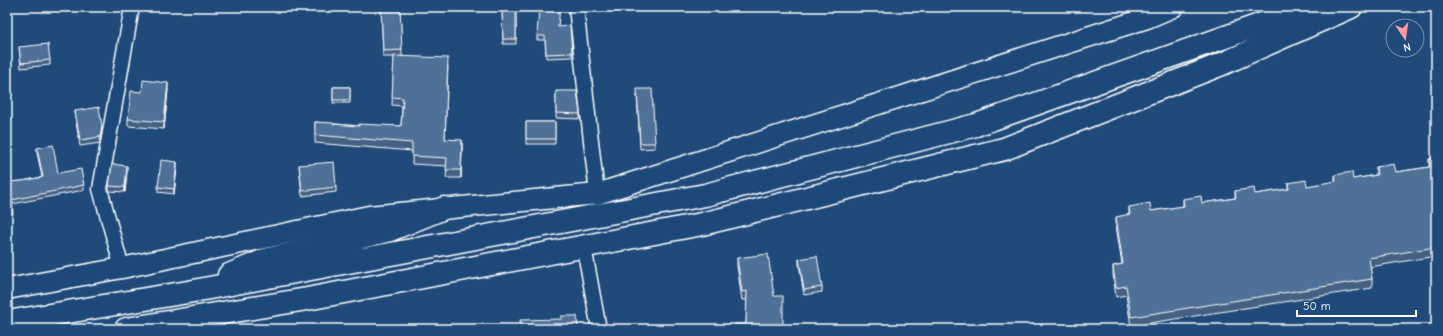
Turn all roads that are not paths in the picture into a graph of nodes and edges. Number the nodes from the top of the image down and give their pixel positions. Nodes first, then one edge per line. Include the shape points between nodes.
1 (132, 7) edge
2 (576, 7) edge
3 (1173, 7) edge
4 (1303, 7) edge
5 (1351, 7) edge
6 (597, 194) junction
7 (444, 208) junction
8 (584, 246) junction
9 (122, 268) junction
10 (7, 289) edge
11 (188, 292) junction
12 (7, 322) edge
13 (126, 329) edge
14 (599, 329) edge

1 - 9 street via 100,189
2 - 6 street
3 - 6 street via 1147,18
4 - 11 highway via 1279,18 976,125 712,193
5 - 8 highway via 1222,64 1004,149 702,224
6 - 7 street
7 - 9 street via 369,216
7 - 11 highway via 390,230 265,260
8 - 13 highway via 307,299
8 - 14 street
9 - 10 street
11 - 12 highway

